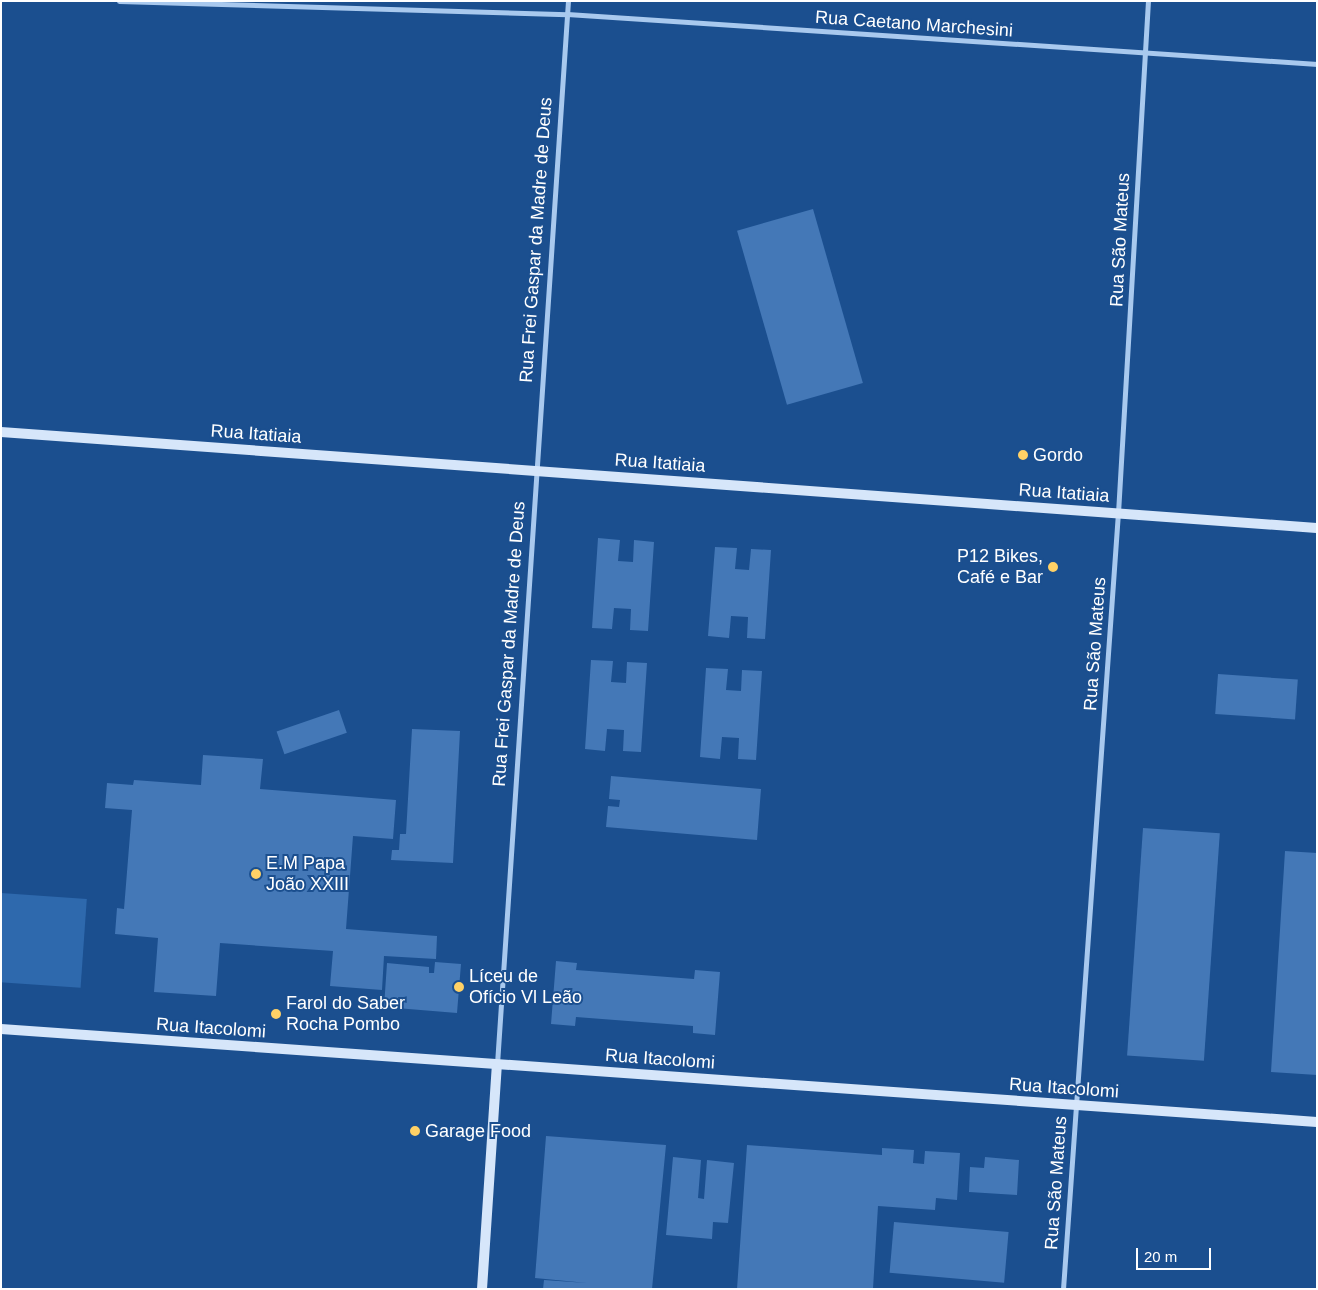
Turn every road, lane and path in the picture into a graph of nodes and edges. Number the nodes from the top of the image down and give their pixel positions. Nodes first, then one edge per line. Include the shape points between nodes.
1 (119, 1) edge
2 (568, 1) edge
3 (1148, 1) edge
4 (567, 14) junction
5 (1144, 54) junction
6 (1317, 64) edge
7 (1, 432) edge
8 (537, 470) junction
9 (1118, 513) junction
10 (1317, 528) edge
11 (1, 1029) edge
12 (497, 1064) junction
13 (1075, 1105) junction
14 (1317, 1122) edge
15 (482, 1289) edge
16 (1063, 1289) edge

1 - 4 street, Rua Caetano Marchesini
2 - 4 street, Rua Frei Gaspar da Madre de Deus
3 - 5 street, Rua São Mateus
4 - 5 street, Rua Caetano Marchesini
4 - 8 street, Rua Frei Gaspar da Madre de Deus
5 - 6 street, Rua Caetano Marchesini
5 - 9 street, Rua São Mateus
7 - 8 main road, Rua Itatiaia
8 - 9 main road, Rua Itatiaia
8 - 12 street, Rua Frei Gaspar da Madre de Deus
9 - 10 main road, Rua Itatiaia
9 - 13 street, Rua São Mateus
11 - 12 main road, Rua Itacolomi
12 - 13 main road, Rua Itacolomi
12 - 15 main road, Rua Frei Gaspar da Madre de Deus
13 - 14 main road, Rua Itacolomi
13 - 16 street, Rua São Mateus

